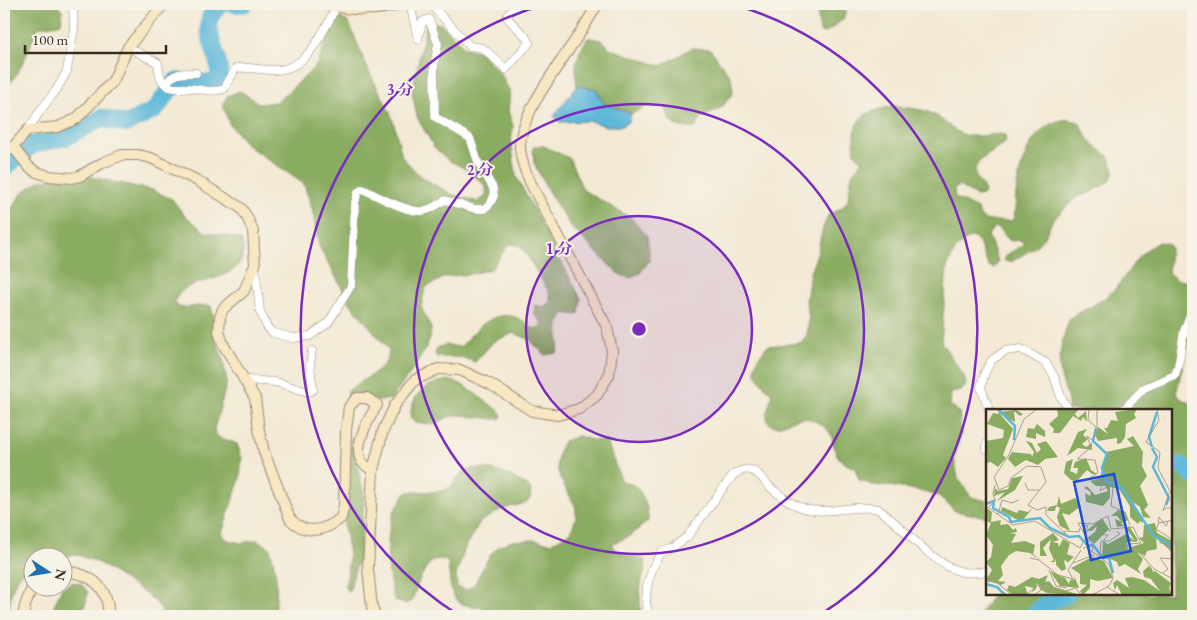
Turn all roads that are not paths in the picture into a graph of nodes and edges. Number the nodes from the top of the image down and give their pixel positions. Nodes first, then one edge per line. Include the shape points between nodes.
1 (73, 4) edge
2 (164, 4) edge
3 (324, 4) edge
4 (400, 4) edge
5 (410, 4) edge
6 (430, 4) edge
7 (533, 4) edge
8 (597, 4) edge
9 (336, 7) junction
10 (128, 47) junction
11 (196, 73) dead end
12 (166, 84) junction
13 (28, 130) junction
14 (15, 149) junction
15 (4, 156) edge
16 (255, 265) junction
17 (1193, 307) edge
18 (312, 351) dead end
19 (244, 380) junction
20 (377, 405) junction
21 (395, 406) junction
22 (988, 409) edge
23 (1068, 409) edge
24 (1124, 409) edge
25 (373, 470) junction
26 (986, 571) edge
27 (72, 573) edge
28 (28, 598) edge
29 (23, 616) edge
30 (108, 616) edge
31 (375, 616) edge
32 (650, 616) edge

1 - 13 street via 74,29 67,71
2 - 10 main road
3 - 9 main road
4 - 9 main road via 366,10
5 - 16 street via 418,39 422,22 429,19 438,44 434,66 435,118 470,138 492,188 494,196 490,204 475,210 445,200 423,211 391,203 363,189 358,192 351,286 328,323 310,336 293,338 273,333 267,328 260,312
6 - 7 street via 470,46 482,48 506,69 529,43 507,17 510,10
8 - 21 main road via 533,106 523,127 520,148 523,167 533,188 607,328 612,351 609,375 597,395 579,409 558,415 532,411 490,384 460,370 438,369 415,380
9 - 12 street via 312,50 289,68 236,68 224,89 216,92 177,89
10 - 12 street via 158,63
10 - 13 main road via 113,81 76,119 58,127
11 - 12 street via 172,76
13 - 14 main road
14 - 15 street
14 - 16 main road via 36,172 71,178 122,155 151,158 196,180 241,208 253,231
16 - 19 main road via 244,291 223,309 220,318 223,344
17 - 24 street via 1184,331 1175,375 1144,388
18 - 19 street via 313,390 308,392 276,382
19 - 20 main road via 255,398 264,452 290,519 306,530 324,528 341,518 349,407 357,398 367,398
20 - 21 main road
20 - 25 main road via 360,439 359,454 362,462
21 - 25 main road via 383,431
22 - 23 street via 981,387 985,372 992,360 1005,350 1021,349 1046,363
25 - 31 main road via 368,569
26 - 32 street via 972,574 955,570 938,560 878,509 801,508 752,469 740,470 688,537 661,554 647,586 646,605
27 - 30 main road via 82,574 101,586 109,609
28 - 29 main road

